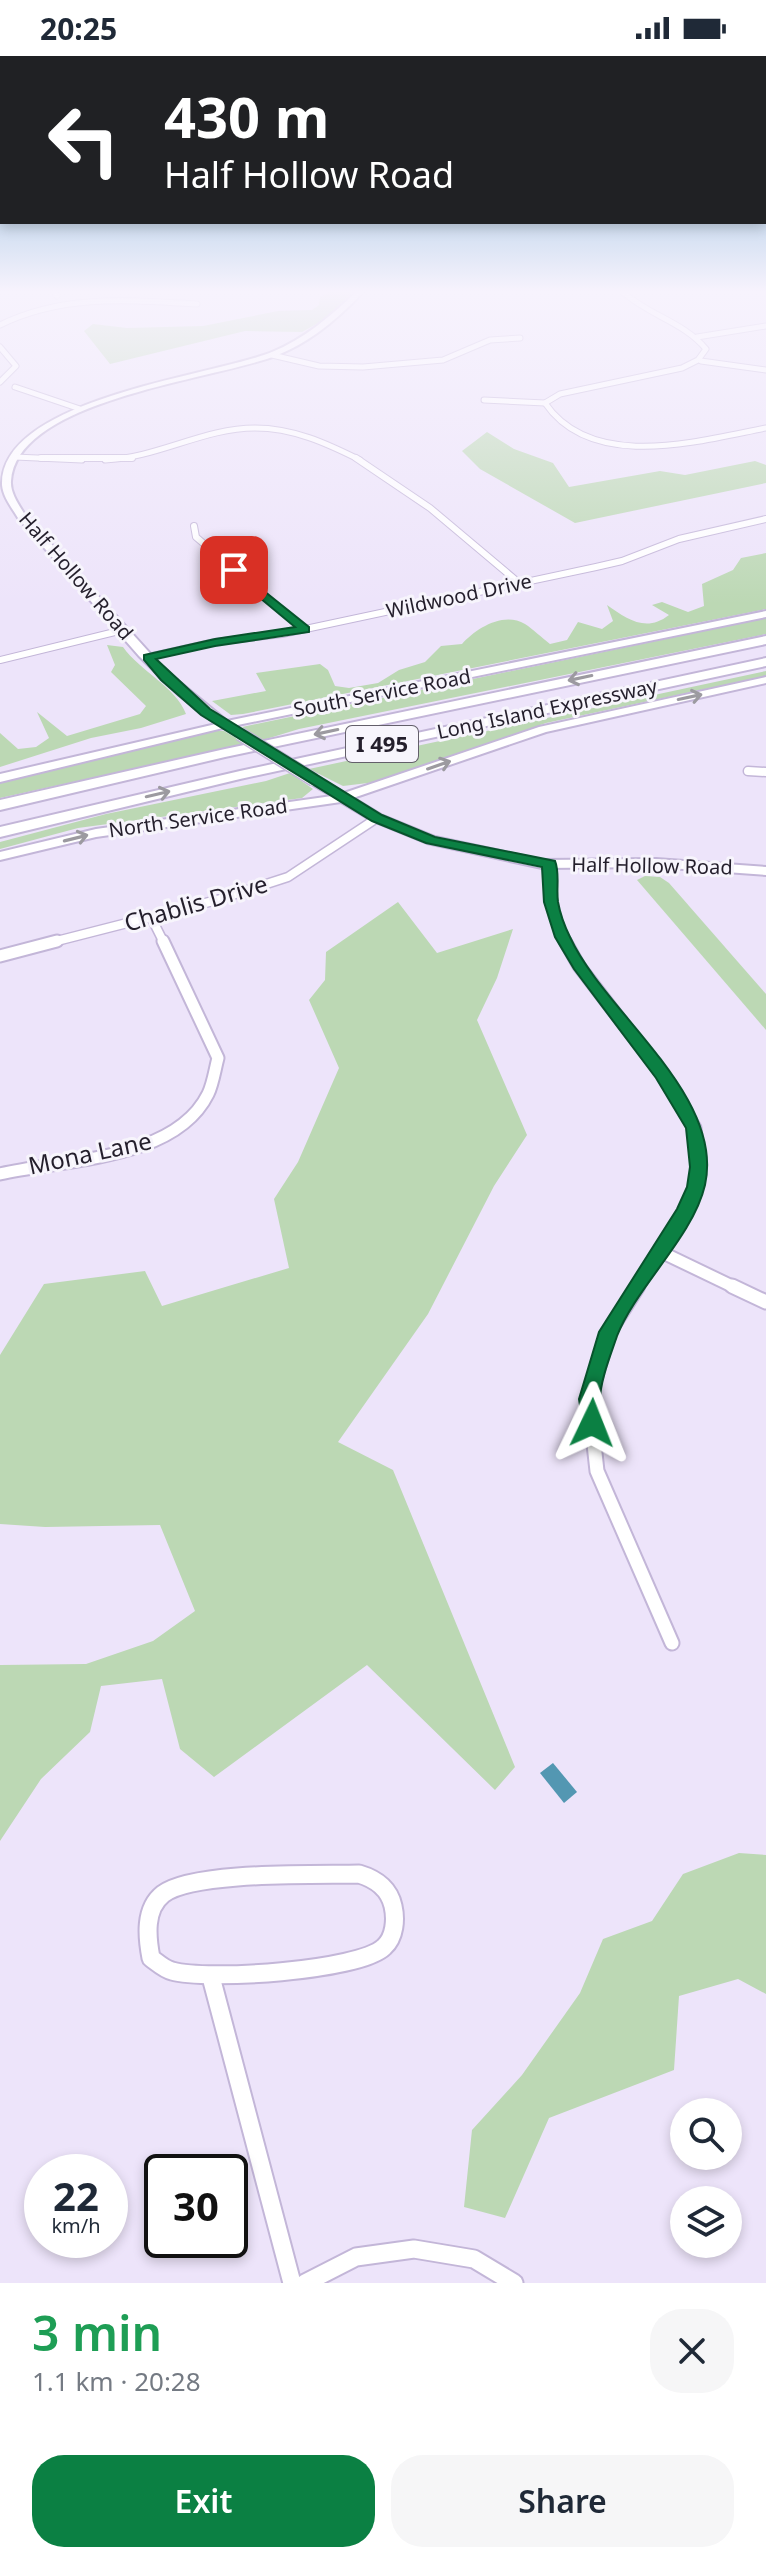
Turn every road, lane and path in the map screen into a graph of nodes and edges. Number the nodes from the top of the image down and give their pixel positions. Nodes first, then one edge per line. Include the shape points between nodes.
1 (41, 396) edge
2 (116, 396) edge
3 (556, 396) edge
4 (484, 400) dead end
5 (545, 403) junction
6 (80, 409) junction
7 (766, 428) edge
8 (0, 457) edge
9 (15, 457) junction
10 (3, 489) edge
11 (766, 519) edge
12 (194, 526) dead end
13 (518, 582) junction
14 (766, 614) edge
15 (304, 629) junction
16 (123, 630) junction
17 (766, 640) edge
18 (148, 657) junction
19 (0, 660) edge
20 (766, 662) edge
21 (766, 680) edge
22 (224, 725) junction
23 (748, 771) dead end
24 (766, 772) edge
25 (0, 778) edge
26 (381, 785) junction
27 (342, 798) junction
28 (0, 805) edge
29 (377, 818) junction
30 (0, 832) edge
31 (0, 856) edge
32 (550, 864) junction
33 (766, 871) edge
34 (151, 917) junction
35 (0, 956) edge
36 (0, 1174) edge
37 (659, 1251) junction
38 (766, 1302) edge
39 (672, 1643) dead end
40 (211, 1977) junction
41 (292, 2283) edge
42 (305, 2283) edge
43 (514, 2283) edge

1 - 6 street
2 - 6 street
3 - 5 street
4 - 5 street
5 - 7 street via 589,438 619,446 670,446
6 - 9 street via 37,433
8 - 9 street
9 - 10 street, Half Hollow Road
9 - 13 street via 130,458 253,428 314,436 427,504
10 - 16 street, Half Hollow Road
11 - 13 street, Wildwood Drive via 679,539 622,561
12 - 15 street via 196,537
13 - 15 street, Wildwood Drive
14 - 22 street, South Service Road
15 - 18 street, Wildwood Drive
16 - 18 street, Half Hollow Road
16 - 19 street
17 -> 28 highway, Long Island Expressway / I 495
18 - 22 street, Half Hollow Road
30 -> 20 highway, Long Island Expressway / I 495
26 -> 21 street, North Service Road via 543,729
22 - 25 street, South Service Road
22 - 27 street, Half Hollow Road, bridge
23 - 24 street
26 - 27 street, North Service Road
26 - 29 street via 369,801
27 - 29 street, Half Hollow Road
31 -> 27 street, North Service Road via 96,833
29 - 32 street, Half Hollow Road via 431,840
29 - 34 street, Chablis Drive via 288,877
32 - 33 street, Half Hollow Road via 656,863
32 - 37 street via 551,902 562,937 695,1128 696,1187
34 - 35 street, Chablis Drive
34 - 36 street, Mona Lane via 218,1058 208,1096 186,1123 160,1140
37 - 38 street
37 - 39 street via 609,1332 589,1399 597,1471
40 - 40 street via 170,1971 151,1958 147,1918 164,1893 191,1883 359,1874 378,1879 390,1896 397,1921 385,1947 359,1960
40 - 41 street
42 - 43 street via 356,2257 414,2249 474,2259

